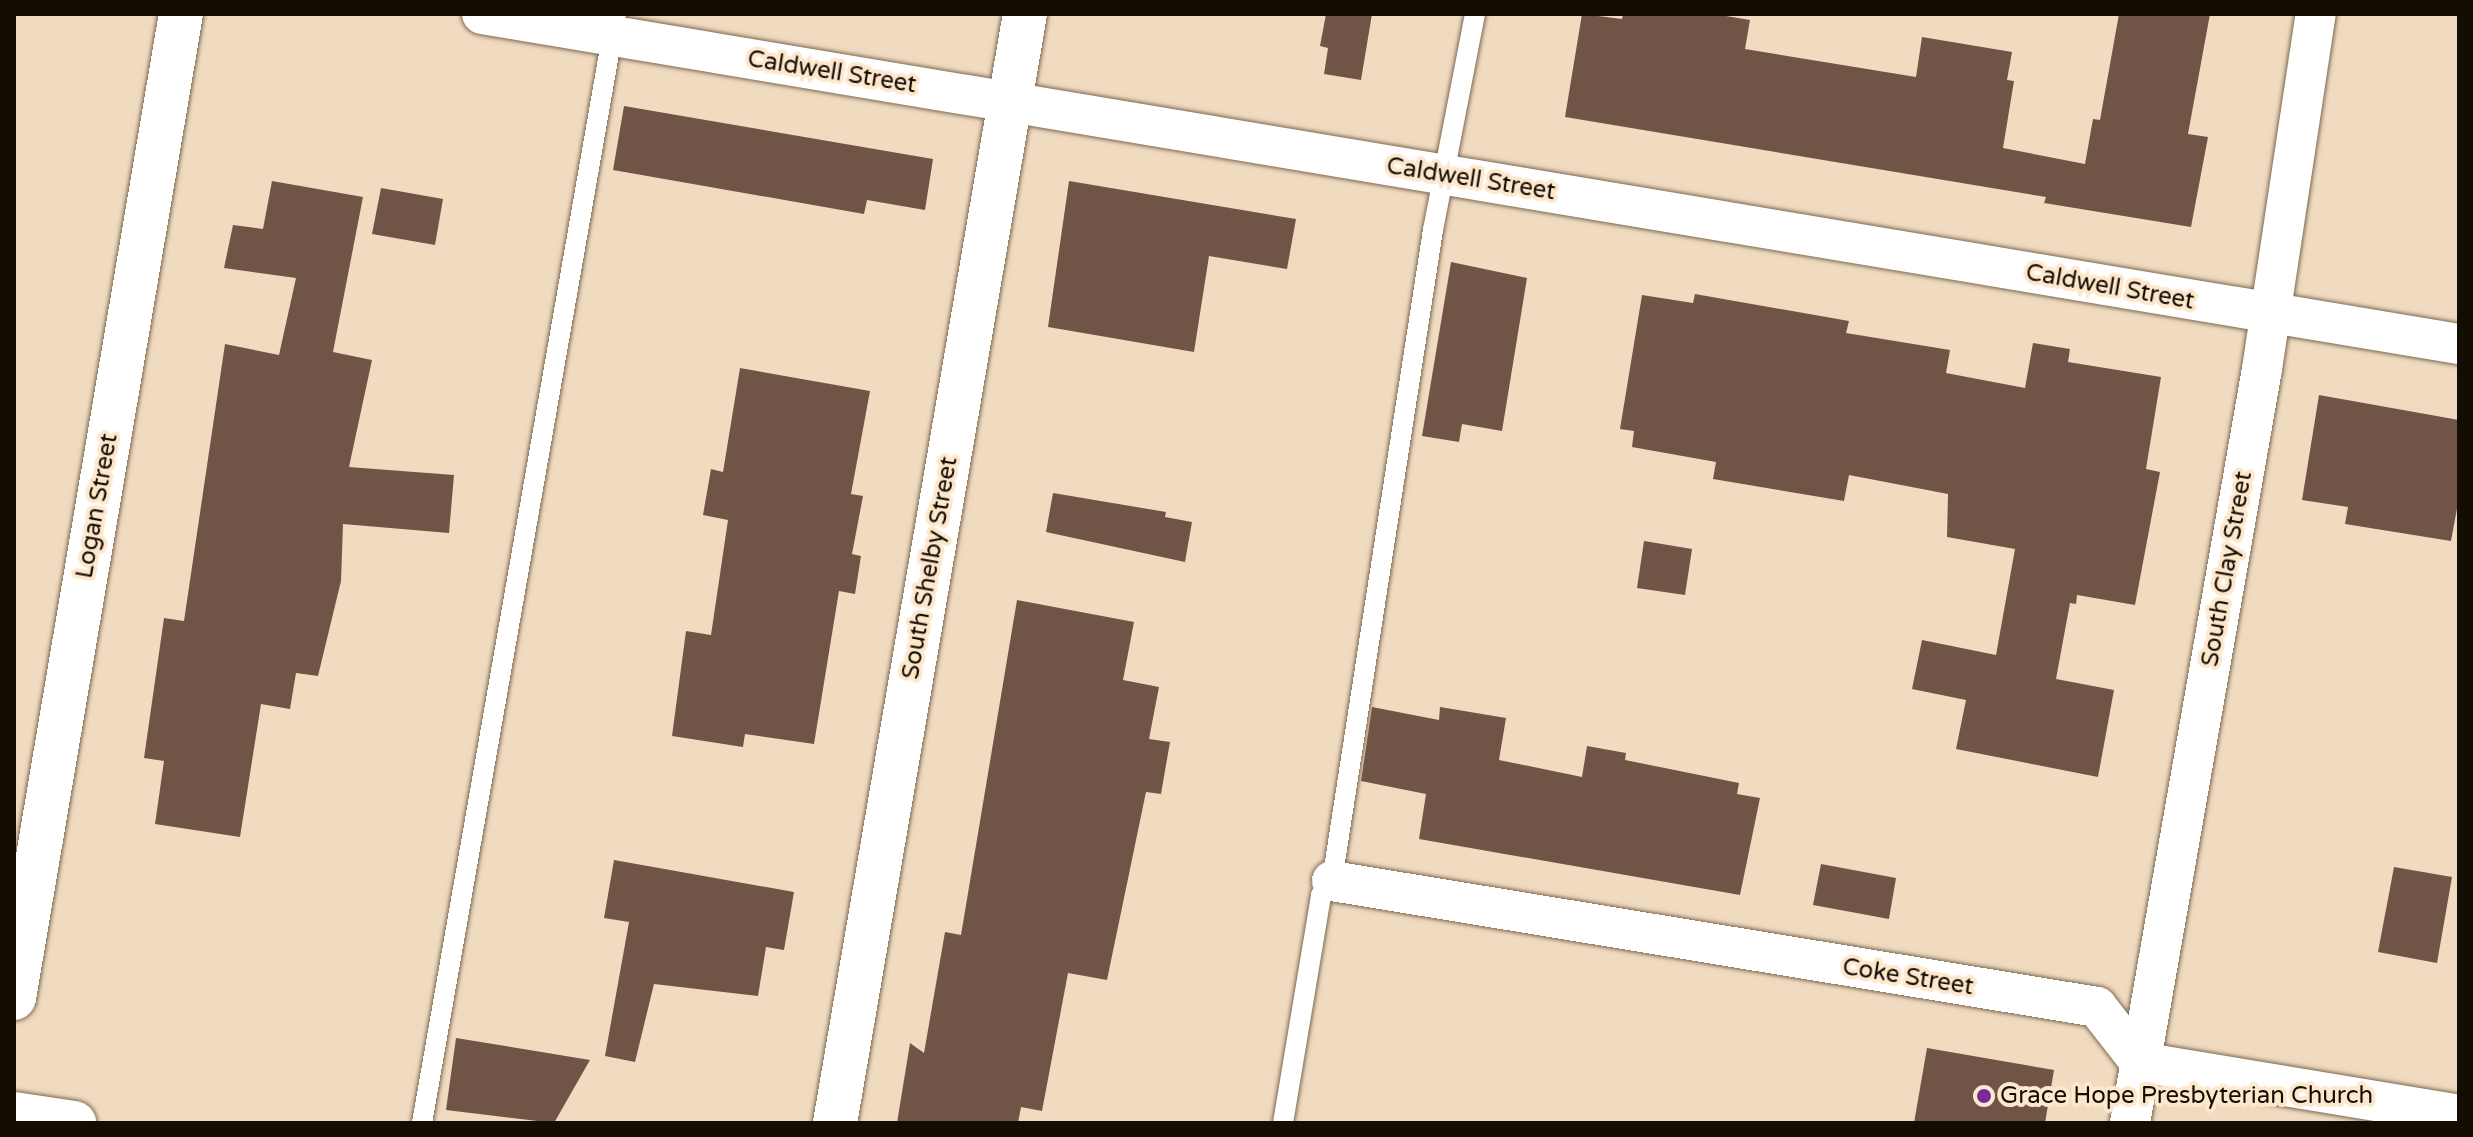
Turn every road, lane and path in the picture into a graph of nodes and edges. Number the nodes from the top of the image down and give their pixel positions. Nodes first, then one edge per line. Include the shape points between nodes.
1 (181, 14) edge
2 (482, 14) edge
3 (1025, 14) edge
4 (1475, 14) edge
5 (2316, 14) edge
6 (614, 25) edge
7 (1009, 102) junction
8 (1446, 175) junction
9 (2271, 314) junction
10 (2459, 344) edge
11 (1332, 881) junction
12 (14, 998) edge
13 (2140, 1062) junction
14 (14, 1114) edge
15 (2459, 1115) edge
16 (74, 1123) edge
17 (422, 1123) edge
18 (835, 1123) edge
19 (1283, 1123) edge
20 (2130, 1123) edge

1 - 12 main road, Logan Street
2 - 6 street, Caldwell Street
3 - 7 main road, South Shelby Street
4 - 8 lane
5 - 9 street, South Clay Street
6 - 7 street, Caldwell Street
6 - 17 lane
7 - 8 street, Caldwell Street
7 - 18 main road, South Shelby Street
8 - 9 street, Caldwell Street
8 - 11 lane via 1433,230
9 - 10 street, Caldwell Street
9 - 13 street, South Clay Street
11 - 13 street, Coke Street via 2097,1007
11 - 19 lane via 1321,895
13 - 15 street
13 - 20 street, South Clay Street
14 - 16 main road

